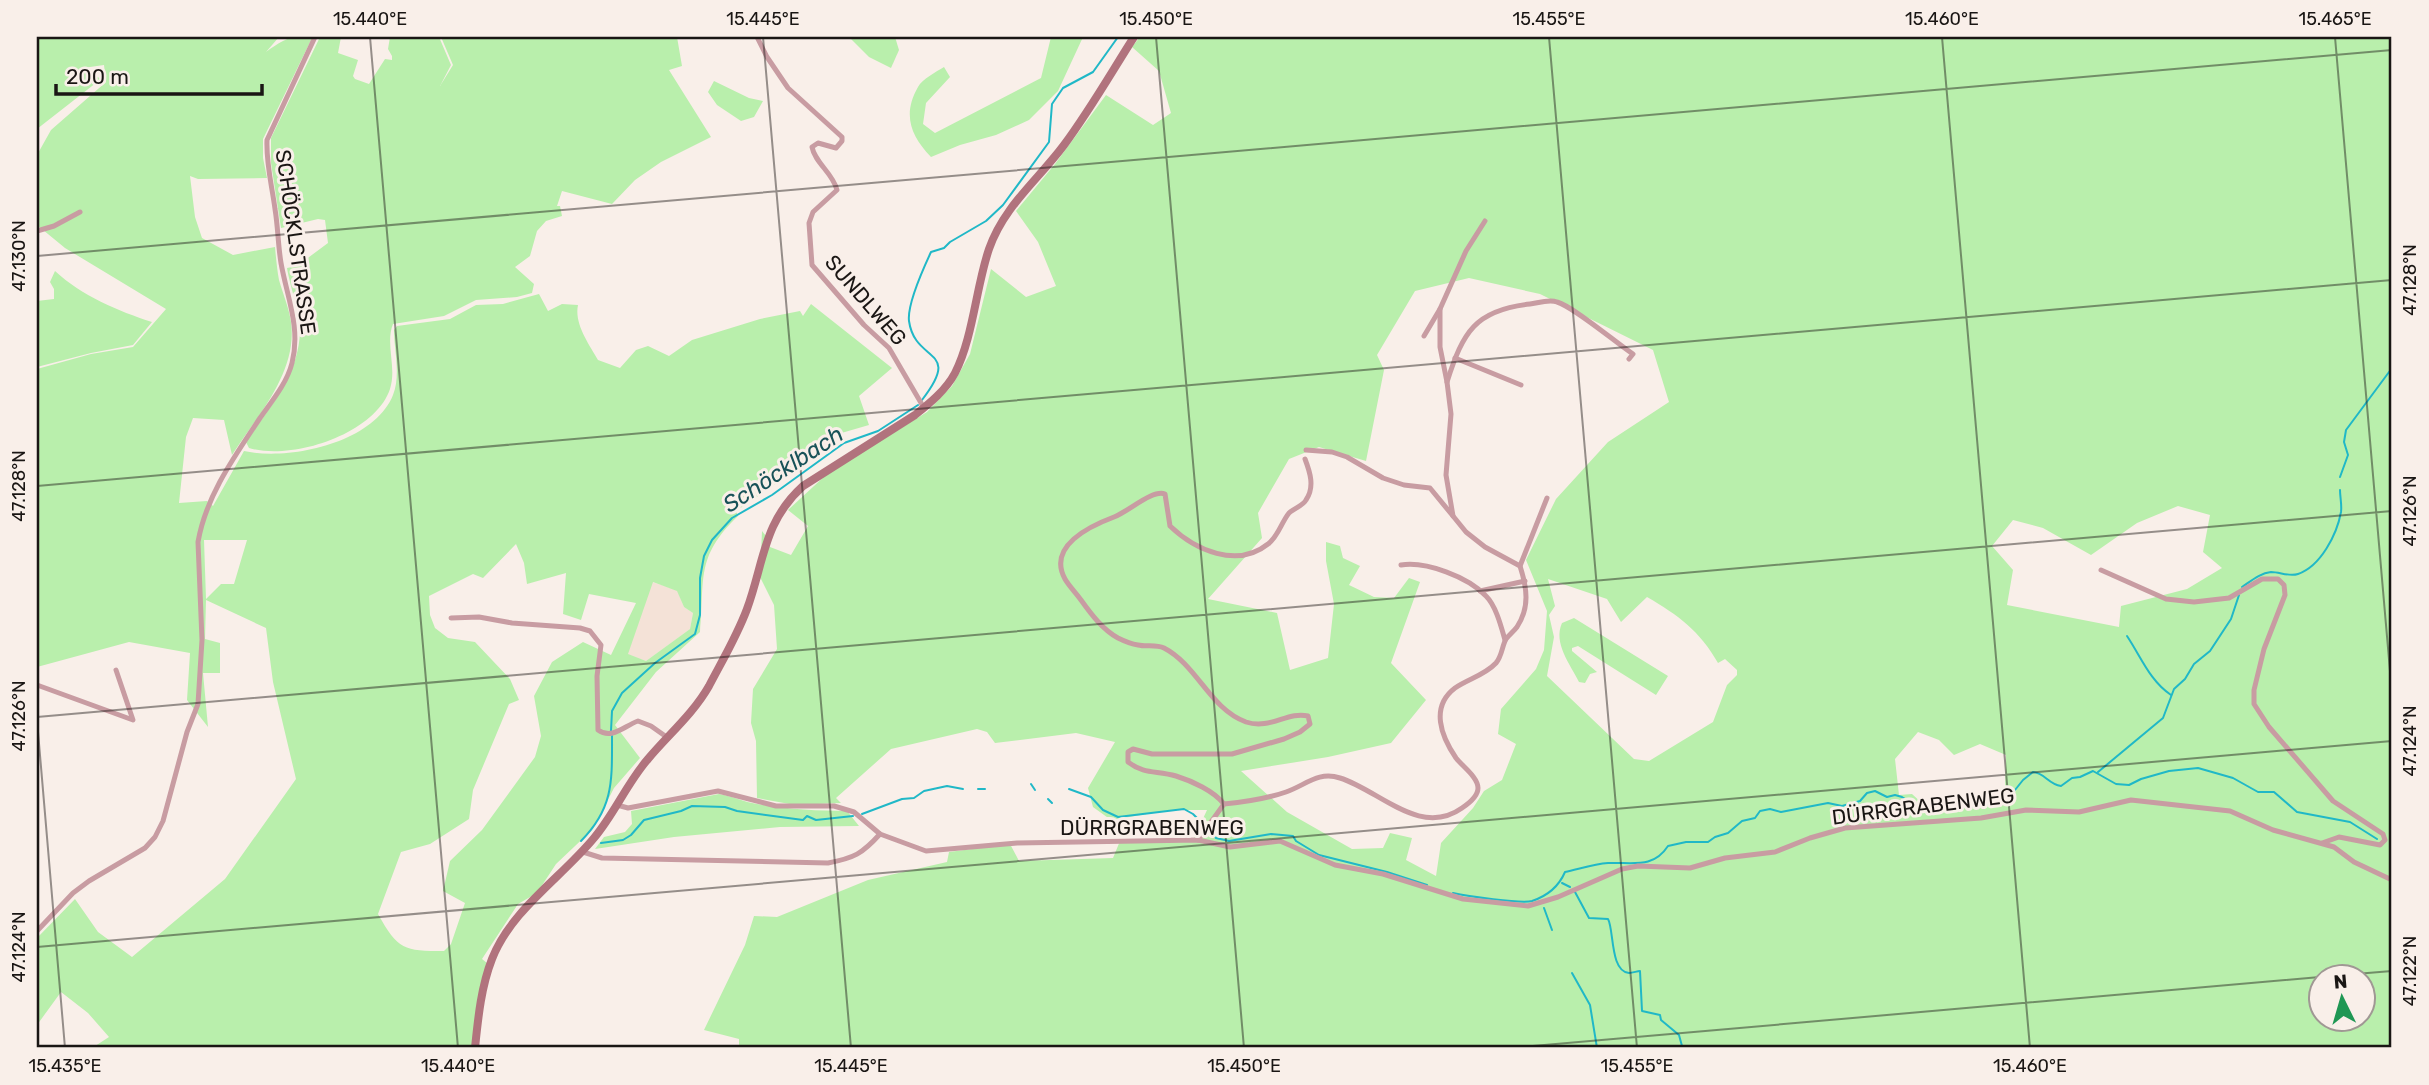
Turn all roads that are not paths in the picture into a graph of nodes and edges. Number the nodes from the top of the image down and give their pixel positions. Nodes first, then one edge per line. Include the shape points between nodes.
1 (315, 37) edge
2 (757, 37) edge
3 (1134, 37) edge
4 (80, 212) dead end
5 (1485, 221) dead end
6 (37, 231) edge
7 (1440, 309) junction
8 (1424, 336) dead end
9 (1455, 358) junction
10 (1629, 359) dead end
11 (1447, 382) junction
12 (1521, 385) dead end
13 (924, 408) junction
14 (1306, 450) dead end
15 (1306, 459) dead end
16 (1547, 498) dead end
17 (1453, 516) junction
18 (1401, 565) dead end
19 (1520, 566) junction
20 (2101, 570) dead end
21 (1525, 581) junction
22 (1480, 591) junction
23 (451, 618) dead end
24 (1505, 640) junction
25 (116, 670) dead end
26 (37, 685) edge
27 (668, 738) junction
28 (617, 804) junction
29 (1224, 804) junction
30 (880, 834) junction
31 (1198, 840) junction
32 (2322, 843) junction
33 (583, 852) junction
34 (2392, 880) edge
35 (37, 931) edge
36 (475, 1048) edge

1 - 35 street, SCHÖCKLSTRASSE via 267,140 280,259 296,330 295,349 283,385 240,448 202,523 198,542 202,662 198,704 163,821 145,848 89,881
2 - 13 street, SUNDLWEG via 788,88 842,137 836,148 818,143 812,147 837,190 813,212 809,223 812,265 888,348
3 - 13 main road via 1063,147 998,227 961,359 947,384
4 - 6 street
5 - 7 street via 1466,250
7 - 8 street
7 - 11 street via 1440,347
9 - 10 street via 1465,335 1492,313 1551,301 1633,354
9 - 11 street
9 - 12 street
11 - 17 street via 1451,414 1446,475
13 - 27 main road via 789,498 768,533 746,612 719,668 701,701
14 - 17 street via 1339,454 1383,478 1430,488
15 - 29 street via 1312,484 1306,502 1292,510 1271,543 1258,551 1219,555 1202,550 1170,526 1161,492 1076,536 1065,550 1064,577 1111,634 1137,645 1165,648 1243,721 1255,725 1308,716 1310,724 1300,732 1232,754 1128,752 1128,762 1139,770 1174,775
16 - 19 street
17 - 19 street via 1485,547
18 - 22 street via 1430,566
19 - 21 street
20 - 32 street via 2166,599 2194,602 2229,598 2262,579 2278,579 2284,585 2285,595 2256,677 2254,704 2333,801 2383,834 2385,841 2380,845 2339,837
21 - 22 street
21 - 24 street via 1523,616
22 - 24 street via 1487,597
23 - 27 street via 480,617 590,631 601,645 598,730 612,734 638,721
24 - 29 street via 1496,663 1454,689 1440,708 1438,722 1478,786 1475,796 1458,811 1424,817 1340,778 1317,776 1288,792
25 - 26 street via 133,720
27 - 28 main road via 640,768
28 - 30 street, DÜRRGRABENWEG via 628,808 726,791 776,806 847,809
28 - 33 main road
29 - 31 street
30 - 31 street, DÜRRGRABENWEG via 926,852 1017,843
30 - 33 street via 854,858 828,863 602,858
31 - 32 street, DÜRRGRABENWEG via 1230,847 1280,841 1344,867 1463,899 1519,906 1544,902 1629,867 1690,868 1775,852 1845,828 1981,818 2026,810 2079,812 2131,800 2230,811 2273,830
32 - 34 street, DÜRRGRABENWEG
33 - 36 main road via 502,940 485,983

